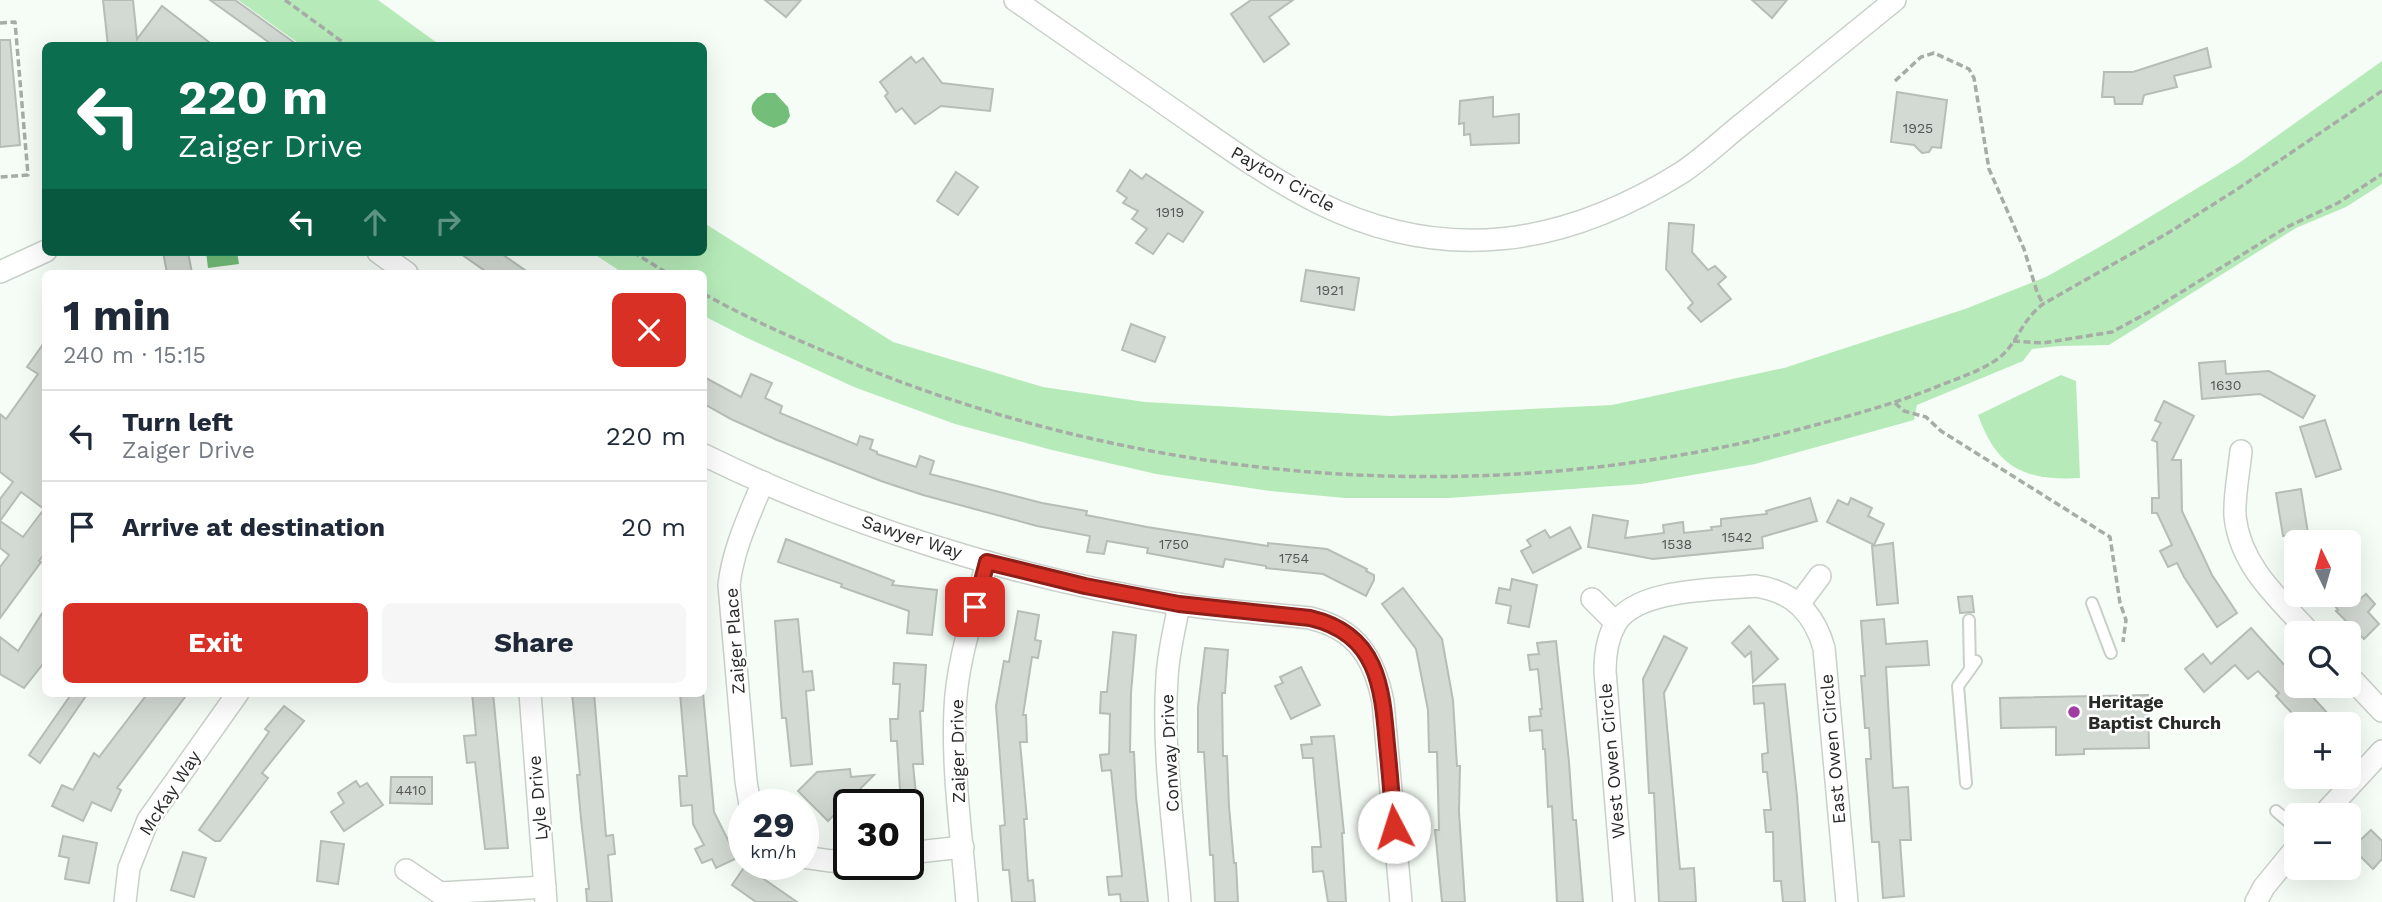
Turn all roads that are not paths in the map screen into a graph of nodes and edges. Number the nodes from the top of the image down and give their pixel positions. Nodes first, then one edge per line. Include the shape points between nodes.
1 (1015, 0) edge
2 (1895, 0) edge
3 (42, 253) edge
4 (384, 256) edge
5 (403, 270) edge
6 (0, 272) edge
7 (2241, 451) dead end
8 (707, 456) edge
9 (763, 482) junction
10 (987, 562) junction
11 (1820, 576) dead end
12 (1592, 600) dead end
13 (2092, 603) dead end
14 (1179, 604) junction
15 (1799, 604) junction
16 (1969, 620) dead end
17 (2299, 621) edge
18 (1616, 623) junction
19 (2116, 653) road end
20 (2361, 689) edge
21 (235, 697) edge
22 (530, 697) edge
23 (2382, 711) edge
24 (2382, 751) edge
25 (1966, 783) dead end
26 (748, 789) edge
27 (2334, 803) edge
28 (2276, 811) dead end
29 (2284, 818) edge
30 (963, 848) junction
31 (924, 852) edge
32 (2284, 863) edge
33 (406, 870) dead end
34 (546, 894) edge
35 (125, 902) edge
36 (967, 902) edge
37 (1180, 902) edge
38 (1401, 902) edge
39 (1624, 902) edge
40 (1847, 902) edge
41 (2256, 902) edge

1 - 2 street, Payton Circle via 1249,163 1320,203 1420,237 1460,242 1534,235 1627,203 1682,172
3 - 6 street
4 - 5 street
7 - 17 street via 2235,514 2244,552
8 - 9 street, Sawyer Way
9 - 10 street, Sawyer Way
9 - 26 street, Zaiger Place via 737,545 729,585
10 - 14 street, Sawyer Way
10 - 30 street, Zaiger Drive via 955,708
11 - 15 street
12 - 18 street
13 - 19 lane
14 - 37 street, Conway Drive via 1167,676 1166,743
14 - 38 street, Sawyer Way via 1327,622 1346,634 1369,659 1383,702
15 - 18 street, East Owen Circle via 1770,588 1704,591 1645,602
15 - 40 street, East Owen Circle via 1814,621 1824,648
16 - 25 lane via 1973,665 1958,686
18 - 39 street, West Owen Circle via 1605,653 1605,671
20 - 23 street
21 - 35 street, McKay Way via 148,820 129,868
22 - 34 street, Lyle Drive
24 - 27 street
28 - 29 lane
30 - 31 street
30 - 36 street, Zaiger Drive
32 - 41 street
33 - 34 street via 440,894

